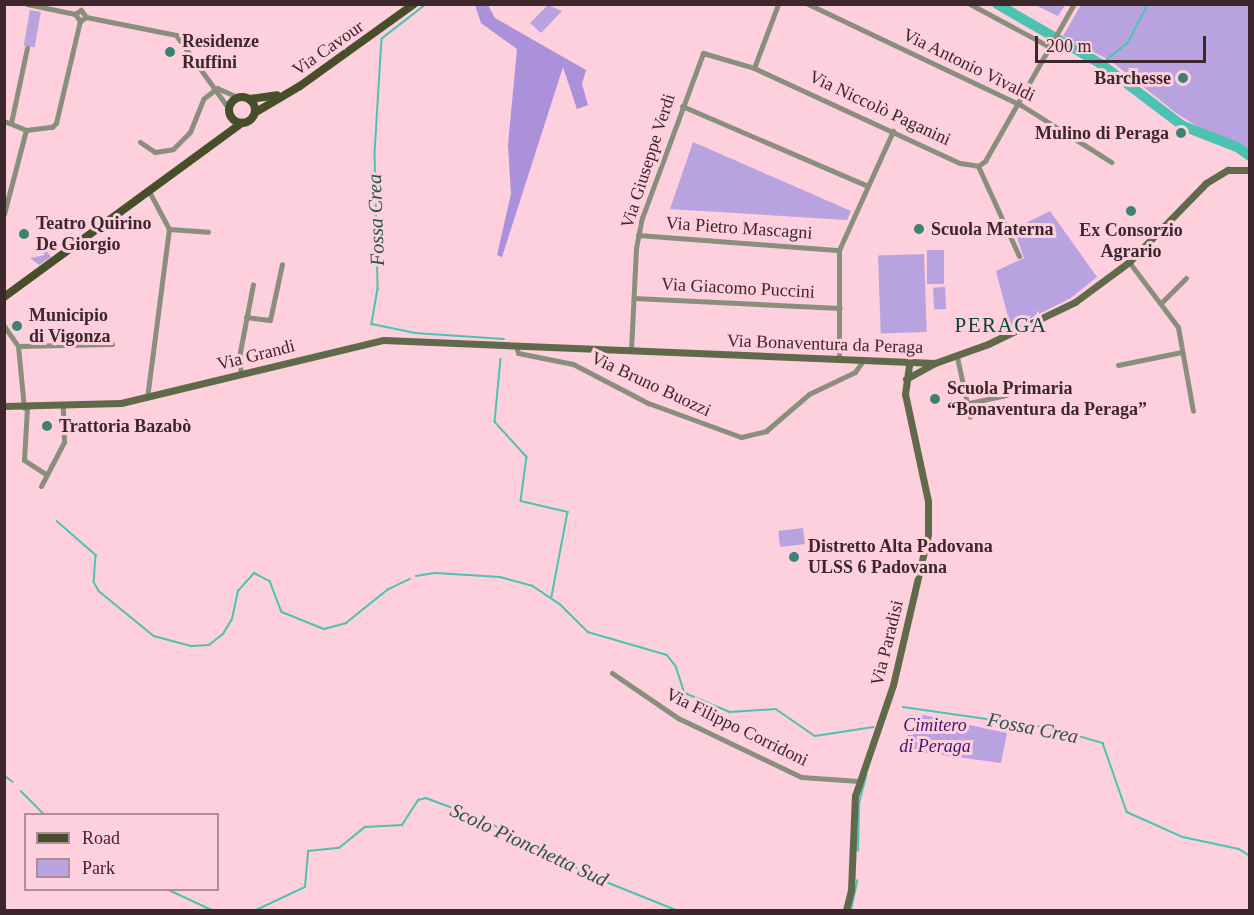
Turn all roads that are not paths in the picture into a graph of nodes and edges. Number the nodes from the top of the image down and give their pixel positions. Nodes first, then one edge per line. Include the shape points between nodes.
1 (27, 4) edge
2 (414, 4) edge
3 (778, 4) edge
4 (808, 4) edge
5 (970, 4) edge
6 (1074, 4) edge
7 (75, 14) junction
8 (86, 17) junction
9 (80, 21) junction
10 (1051, 45) junction
11 (27, 48) dead end
12 (700, 55) joint
13 (754, 68) junction
14 (217, 88) junction
15 (287, 94) junction
16 (239, 98) junction
17 (250, 99) junction
18 (1018, 103) junction
19 (681, 106) junction
20 (230, 112) junction
21 (256, 112) junction
22 (8, 122) edge
23 (242, 123) junction
24 (26, 130) junction
25 (894, 131) junction
26 (214, 141) junction
27 (140, 142) dead end
28 (1111, 162) dead end
29 (978, 166) junction
30 (1249, 170) edge
31 (1250, 176) edge
32 (868, 186) junction
33 (150, 194) junction
34 (4, 214) edge
35 (169, 229) junction
36 (208, 232) dead end
37 (638, 236) junction
38 (839, 250) junction
39 (1019, 256) dead end
40 (1129, 262) junction
41 (282, 264) dead end
42 (1186, 278) dead end
43 (253, 284) dead end
44 (4, 297) edge
45 (634, 298) junction
46 (1162, 302) junction
47 (840, 308) junction
48 (246, 317) junction
49 (4, 326) edge
50 (112, 344) dead end
51 (516, 345) junction
52 (18, 346) junction
53 (632, 350) junction
54 (1182, 352) junction
55 (957, 357) junction
56 (839, 360) junction
57 (862, 362) junction
58 (935, 363) junction
59 (909, 364) junction
60 (1118, 365) dead end
61 (241, 374) junction
62 (905, 380) junction
63 (1006, 395) dead end
64 (147, 398) junction
65 (969, 403) junction
66 (4, 406) edge
67 (63, 407) junction
68 (26, 408) junction
69 (1193, 411) dead end
70 (970, 417) dead end
71 (47, 475) junction
72 (41, 486) dead end
73 (612, 673) dead end
74 (859, 781) junction
75 (846, 910) edge

1 - 7 street
2 - 15 main road, Via Cavour
3 - 13 street
4 - 18 street, Via Antonio Vivaldi
5 - 10 street
6 - 10 street
7 - 8 street via 81,10
7 - 9 street
8 - 9 street
8 - 14 street via 174,33
9 - 24 street via 56,125
10 - 18 street
11 - 22 street
12 - 13 street, Via Niccolò Paganini via 713,53
12 - 19 street, Via Giuseppe Verdi
13 - 25 street, Via Niccolò Paganini
14 - 16 street
14 - 20 street
14 - 27 street via 203,99 190,132 174,149 155,152
15 - 17 main road, Via Cavour
15 - 21 main road, Via Cavour
16 - 17 main road
16 - 20 main road
17 - 21 main road
18 - 28 street, Via Antonio Vivaldi
18 - 29 street
19 - 32 street
19 - 37 street, Via Giuseppe Verdi
20 - 23 main road
20 - 26 main road via 228,126
21 - 23 main road via 250,121
22 - 24 street
23 - 26 main road
24 - 34 street
25 - 29 street, Via Niccolò Paganini via 966,165
25 - 32 street
26 - 33 main road
29 - 39 street
30 - 31 main road
30 - 40 main road, Via Bonaventura da Peraga via 1228,171 1206,183
32 - 38 street
33 - 35 street
33 - 44 main road
35 - 36 street
35 - 64 street
37 - 38 street, Via Pietro Mascagni
37 - 45 street, Via Giuseppe Verdi
38 - 47 street
40 - 46 street
40 - 55 main road, Via Bonaventura da Peraga via 1066,308
41 - 48 street via 270,320
42 - 46 street
43 - 48 street
45 - 47 street, Via Giacomo Puccini
45 - 53 street, Via Giuseppe Verdi
46 - 54 street via 1178,327
47 - 56 street
48 - 61 street via 239,357
49 - 52 street
50 - 52 street
51 - 53 main road, Via Bonaventura da Peraga
51 - 57 street, Via Bruno Buozzi via 518,353 573,364 654,405 741,437 766,431 809,394 855,372
51 - 61 main road, Via Grandi via 377,341
52 - 68 street
53 - 56 main road, Via Bonaventura da Peraga
54 - 60 street
54 - 69 street
55 - 58 main road, Via Bonaventura da Peraga
55 - 65 street
56 - 57 main road, Via Bonaventura da Peraga
57 - 59 main road, Via Bonaventura da Peraga
58 - 59 main road, Via Bonaventura da Peraga
58 - 62 main road
59 - 62 main road, Via Paradisi
61 - 64 main road, Via Grandi
62 - 74 main road, Via Paradisi via 928,501 928,534 893,685
63 - 65 street
64 - 67 main road, Via Grandi via 113,405
65 - 70 street
66 - 68 main road, Via Grandi
67 - 68 main road, Via Grandi
67 - 71 street via 64,442
68 - 71 street via 24,460
71 - 72 street
73 - 74 street, Via Filippo Corridoni via 678,718 801,777
74 - 75 main road, Via Paradisi

